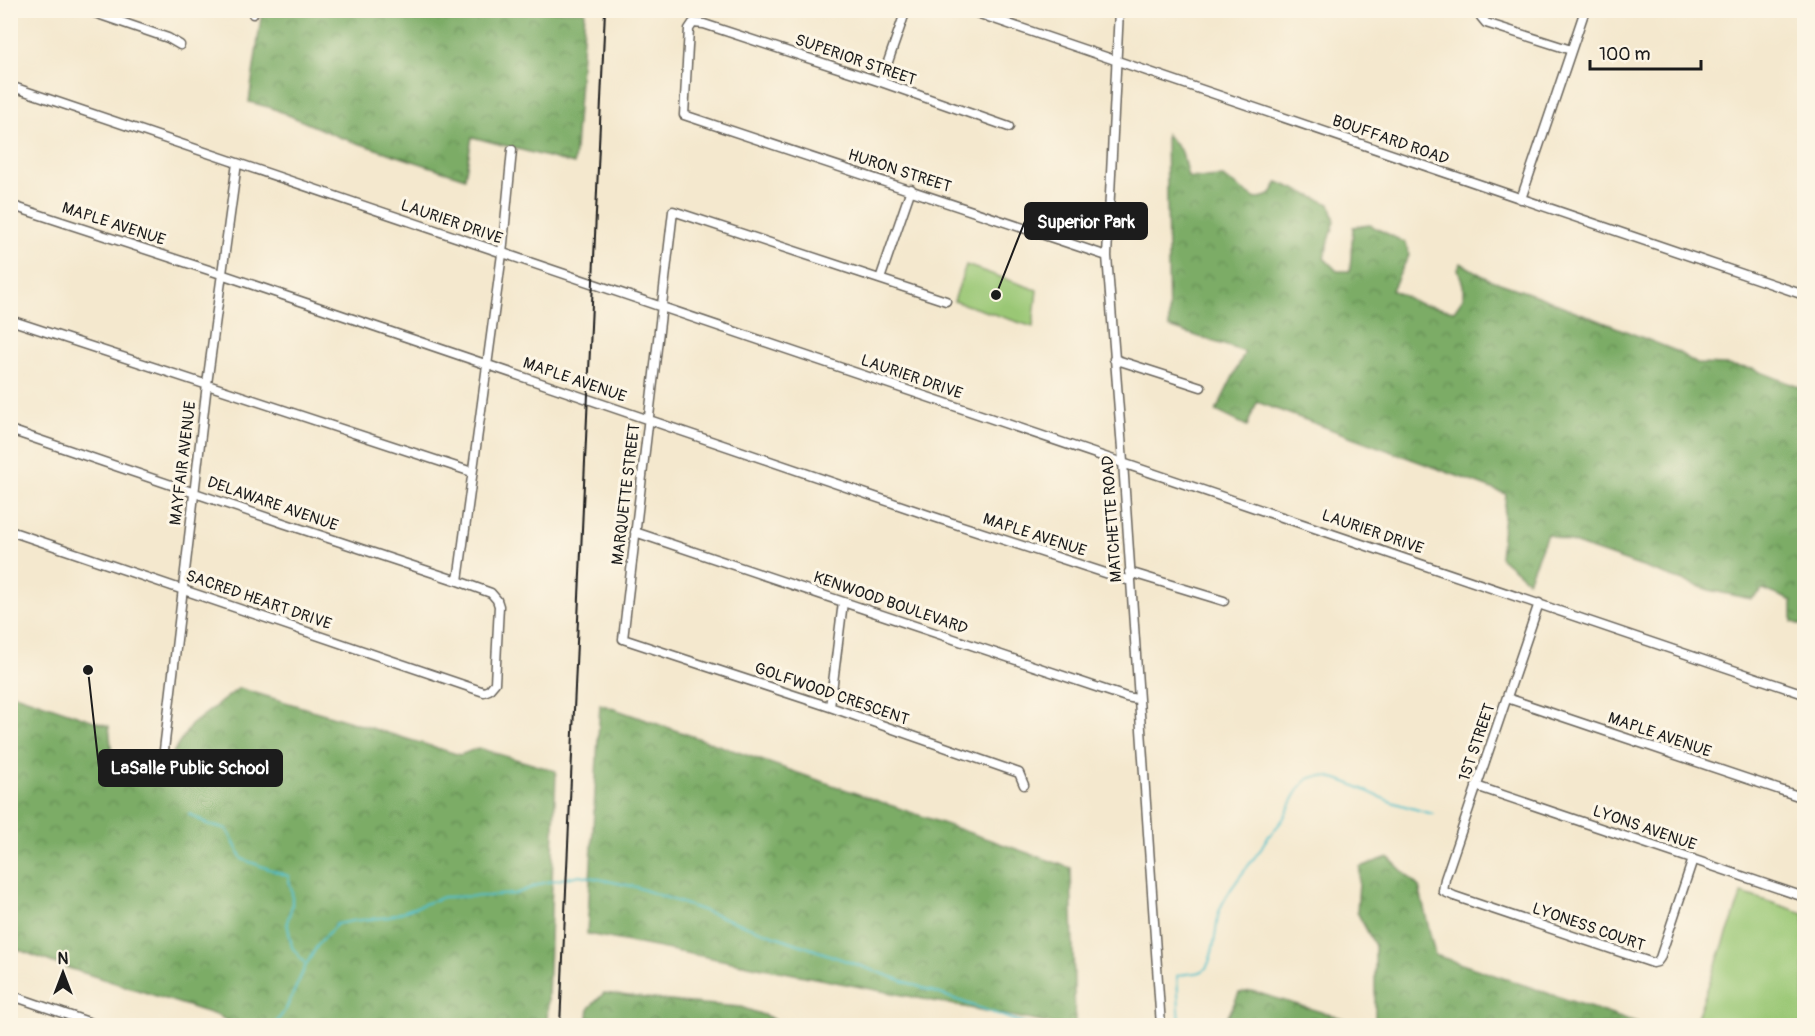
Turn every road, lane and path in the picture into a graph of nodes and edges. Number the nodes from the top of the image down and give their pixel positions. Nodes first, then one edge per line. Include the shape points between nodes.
1 (86, 10) edge
2 (906, 10) edge
3 (968, 10) edge
4 (1119, 10) edge
5 (1480, 10) edge
6 (1585, 10) edge
7 (180, 45) dead end
8 (1571, 50) junction
9 (1116, 61) junction
10 (881, 82) junction
11 (10, 86) edge
12 (684, 114) joint
13 (1009, 127) dead end
14 (512, 150) dead end
15 (237, 163) junction
16 (911, 189) junction
17 (1521, 199) junction
18 (10, 204) edge
19 (502, 254) junction
20 (1107, 256) junction
21 (221, 274) junction
22 (880, 279) junction
23 (1804, 295) edge
24 (946, 301) dead end
25 (663, 308) junction
26 (10, 320) edge
27 (1114, 359) junction
28 (487, 364) junction
29 (207, 384) junction
30 (1201, 387) dead end
31 (649, 420) junction
32 (10, 430) edge
33 (1123, 462) junction
34 (472, 472) junction
35 (194, 492) junction
36 (10, 531) edge
37 (635, 532) junction
38 (1129, 577) junction
39 (458, 580) junction
40 (182, 590) junction
41 (1224, 601) dead end
42 (843, 602) junction
43 (1539, 603) junction
44 (623, 639) joint
45 (495, 683) joint
46 (1804, 694) edge
47 (1507, 698) junction
48 (1137, 699) junction
49 (830, 707) junction
50 (162, 767) dead end
51 (1024, 785) dead end
52 (1476, 786) junction
53 (1804, 798) edge
54 (1693, 859) junction
55 (1443, 891) joint
56 (1804, 897) edge
57 (10, 995) edge
58 (100, 1026) edge
59 (1161, 1026) edge

1 - 7 street
2 - 10 street
3 - 9 street, BOUFFARD ROAD
4 - 9 street, MATCHETTE ROAD
5 - 8 street via 1486,23
6 - 8 street
8 - 17 street
9 - 17 street, BOUFFARD ROAD
9 - 20 street, MATCHETTE ROAD
10 - 12 street, SUPERIOR STREET via 693,23 689,29
10 - 13 street, SUPERIOR STREET
11 - 15 street, LAURIER DRIVE
12 - 16 street, HURON STREET
14 - 19 street
15 - 19 street, LAURIER DRIVE
15 - 21 street, MAYFAIR AVENUE
16 - 20 street, HURON STREET
16 - 22 street
17 - 23 street, BOUFFARD ROAD
18 - 21 street, MAPLE AVENUE
19 - 25 street, LAURIER DRIVE
19 - 28 street
20 - 27 street, MATCHETTE ROAD
21 - 28 street, MAPLE AVENUE
21 - 29 street, MAYFAIR AVENUE
22 - 24 street
22 - 25 street, MARQUETTE STREET via 674,211
25 - 31 street, MARQUETTE STREET
25 - 33 street, LAURIER DRIVE
26 - 29 street
27 - 30 street
27 - 33 street, MATCHETTE ROAD
28 - 31 street, MAPLE AVENUE
28 - 34 street
29 - 34 street
29 - 35 street, MAYFAIR AVENUE
31 - 37 street, MARQUETTE STREET
31 - 38 street, MAPLE AVENUE via 932,516
32 - 35 street, DELAWARE AVENUE
33 - 38 street, MATCHETTE ROAD
33 - 43 street, LAURIER DRIVE
34 - 39 street
35 - 39 street, DELAWARE AVENUE
35 - 40 street, MAYFAIR AVENUE
36 - 40 street, SACRED HEART DRIVE
37 - 42 street, KENWOOD BOULEVARD
37 - 44 street, MARQUETTE STREET
38 - 41 street, MAPLE AVENUE
38 - 48 street, MATCHETTE ROAD
39 - 45 street, DELAWARE AVENUE via 491,593 497,600
40 - 45 street, SACRED HEART DRIVE via 484,692
40 - 50 street, MAYFAIR AVENUE
42 - 48 street, KENWOOD BOULEVARD
42 - 49 street
43 - 46 street, LAURIER DRIVE
43 - 47 street, 1ST STREET
44 - 49 street, GOLFWOOD CRESCENT
47 - 52 street, 1ST STREET
47 - 53 street, MAPLE AVENUE
48 - 59 street, MATCHETTE ROAD
49 - 51 street, GOLFWOOD CRESCENT via 1019,773
52 - 54 street, LYONS AVENUE
52 - 55 street, 1ST STREET
54 - 55 street, LYONESS COURT via 1660,958 1653,963
54 - 56 street, LYONS AVENUE
57 - 58 street

